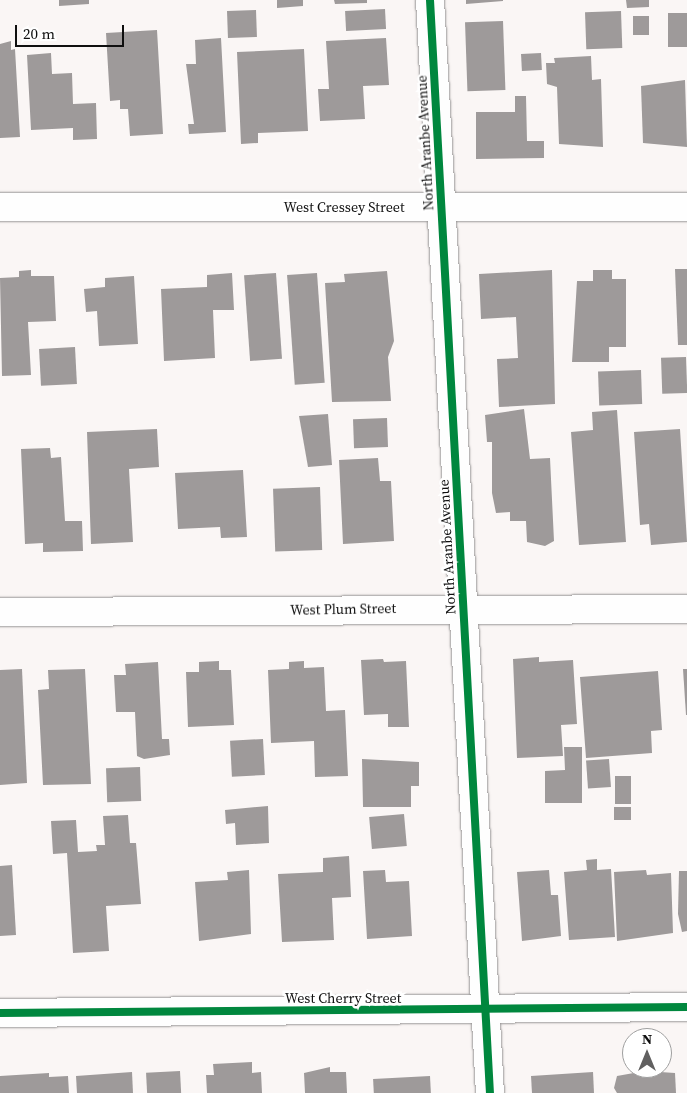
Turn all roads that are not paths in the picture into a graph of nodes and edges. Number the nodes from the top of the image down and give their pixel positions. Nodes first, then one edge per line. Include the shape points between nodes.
1 (430, 0) edge
2 (0, 207) edge
3 (441, 207) junction
4 (687, 207) edge
5 (463, 608) junction
6 (687, 609) edge
7 (0, 612) edge
8 (687, 1007) edge
9 (486, 1009) junction
10 (0, 1013) edge
11 (490, 1093) edge

1 - 3 street, North Aranbe Avenue
2 - 3 street, West Cressey Street
3 - 4 street, West Cressey Street
3 - 5 street, North Aranbe Avenue
5 - 6 street, West Plum Street
5 - 7 street, West Plum Street
5 - 9 street, North Aranbe Avenue
8 - 9 street, West Cherry Street
9 - 10 street, West Cherry Street
9 - 11 street, North Aranbe Avenue

